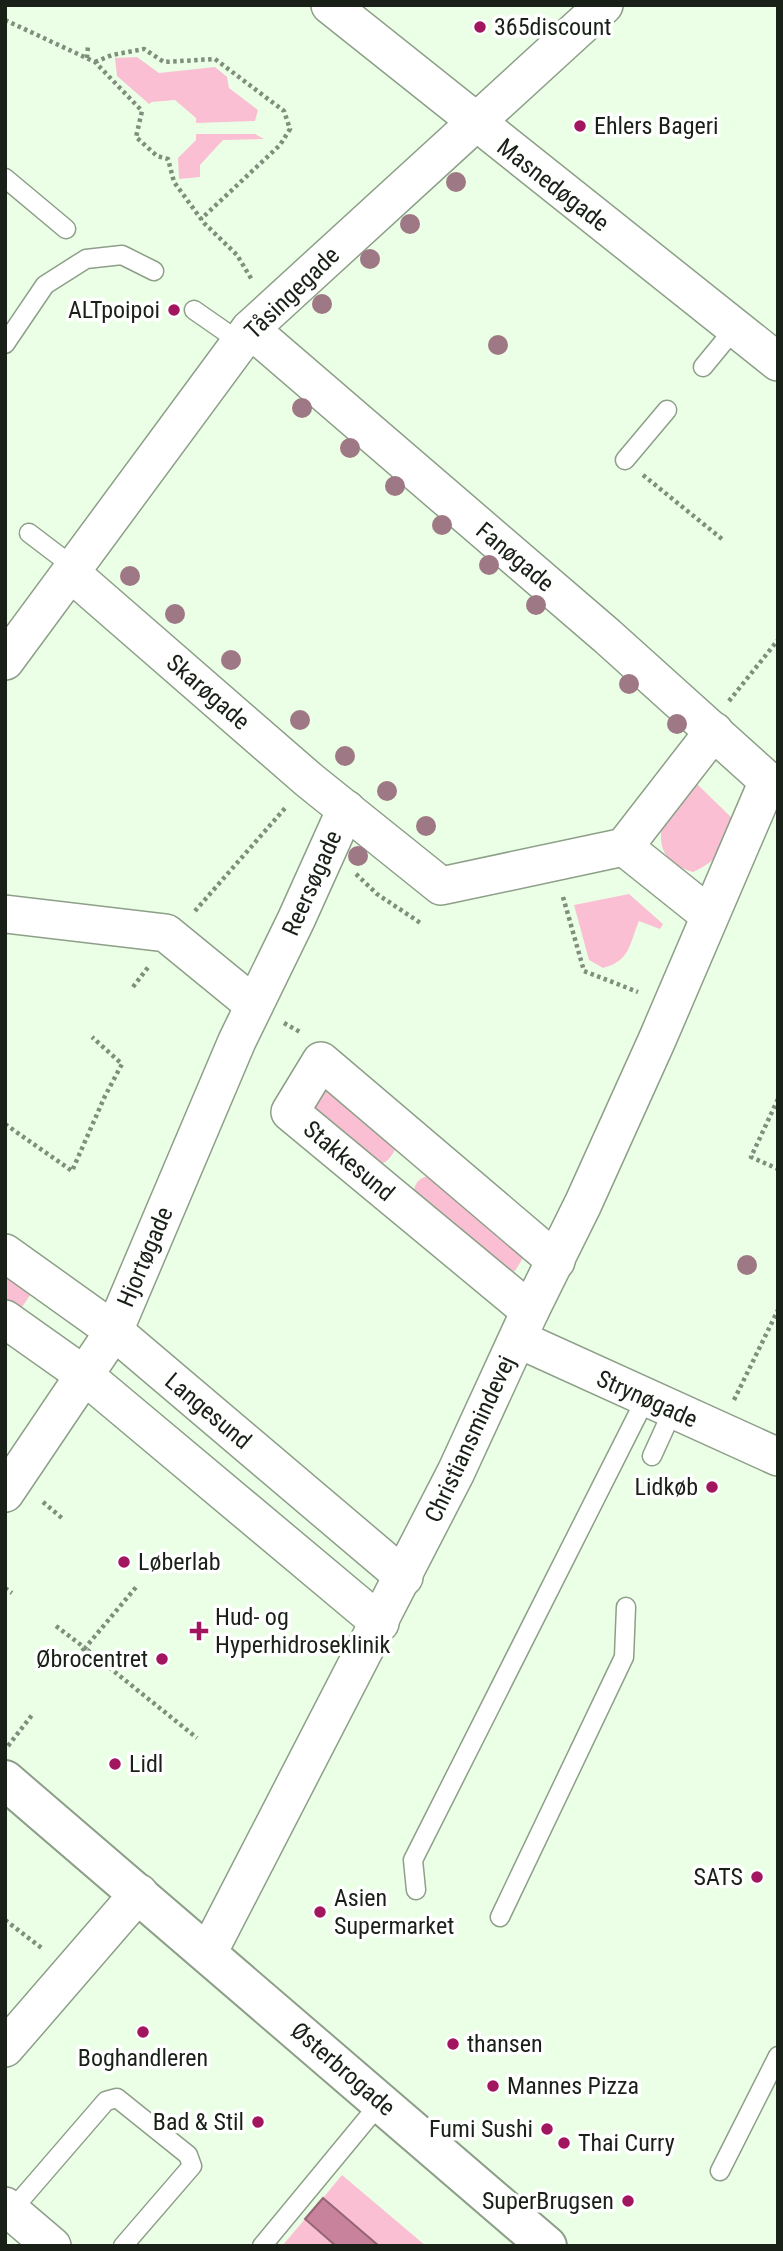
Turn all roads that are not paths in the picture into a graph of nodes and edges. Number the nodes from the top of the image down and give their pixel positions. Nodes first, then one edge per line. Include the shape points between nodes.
1 (330, 5) edge
2 (604, 5) edge
3 (475, 122) junction
4 (5, 178) edge
5 (66, 229) dead end
6 (154, 271) dead end
7 (194, 310) dead end
8 (735, 328) junction
9 (245, 335) junction
10 (5, 344) edge
11 (778, 362) edge
12 (703, 367) dead end
13 (667, 410) dead end
14 (625, 460) road end
15 (29, 533) dead end
16 (73, 570) junction
17 (5, 661) edge
18 (711, 728) junction
19 (773, 783) edge
20 (346, 809) junction
21 (624, 847) junction
22 (5, 914) edge
23 (709, 915) junction
24 (254, 1005) junction
25 (5, 1253) edge
26 (556, 1261) junction
27 (5, 1319) edge
28 (524, 1325) junction
29 (114, 1331) junction
30 (84, 1375) junction
31 (660, 1404) junction
32 (652, 1456) dead end
33 (778, 1457) edge
34 (5, 1493) edge
35 (404, 1577) junction
36 (626, 1607) dead end
37 (380, 1623) junction
38 (5, 1780) edge
39 (416, 1890) dead end
40 (139, 1893) junction
41 (500, 1917) dead end
42 (208, 1953) junction
43 (5, 2048) edge
44 (778, 2056) edge
45 (381, 2102) junction
46 (720, 2171) dead end
47 (8, 2208) edge
48 (52, 2246) edge
49 (122, 2246) edge
50 (262, 2246) edge
51 (547, 2246) edge

1 - 3 street, Masnedøgade
2 - 3 street, Tåsingegade
3 - 8 street, Masnedøgade
3 - 9 street, Tåsingegade
4 - 5 lane
6 - 10 lane via 122,255 86,259 45,285
7 - 9 lane
8 - 11 street, Masnedøgade
8 - 12 lane
9 - 16 street, Tåsingegade
9 - 18 street, Fanøgade
13 - 14 lane
15 - 16 lane
16 - 17 street, Tåsingegade
16 - 20 street, Skarøgade
18 - 19 street, Fanøgade
18 - 21 street
19 - 23 street, Christiansmindevej
20 - 21 street, Reersøgade via 441,886
20 - 24 street, Reersøgade
21 - 23 street
22 - 24 street via 166,933
23 - 26 street, Christiansmindevej
24 - 29 street, Hjortøgade
25 - 29 street, Langesund
26 - 28 street, Christiansmindevej
26 - 28 street, Stakkesund via 321,1061 290,1112
27 - 30 street
28 - 31 street, Strynøgade
28 - 35 street, Christiansmindevej
29 - 30 street, Hjortøgade
29 - 35 street, Langesund
30 - 34 street, Hjortøgade
30 - 37 street
31 - 32 lane
31 - 33 street, Strynøgade
31 - 39 lane via 413,1860
35 - 37 street, Christiansmindevej
36 - 41 lane via 624,1657
37 - 42 street, Christiansmindevej
38 - 40 street, Østerbrogade
40 - 42 street, Østerbrogade
40 - 43 street
42 - 45 street, Østerbrogade
44 - 46 lane
45 - 50 lane
45 - 51 street, Østerbrogade
47 - 48 street
47 - 49 lane via 106,2101 117,2098 188,2155 192,2166

